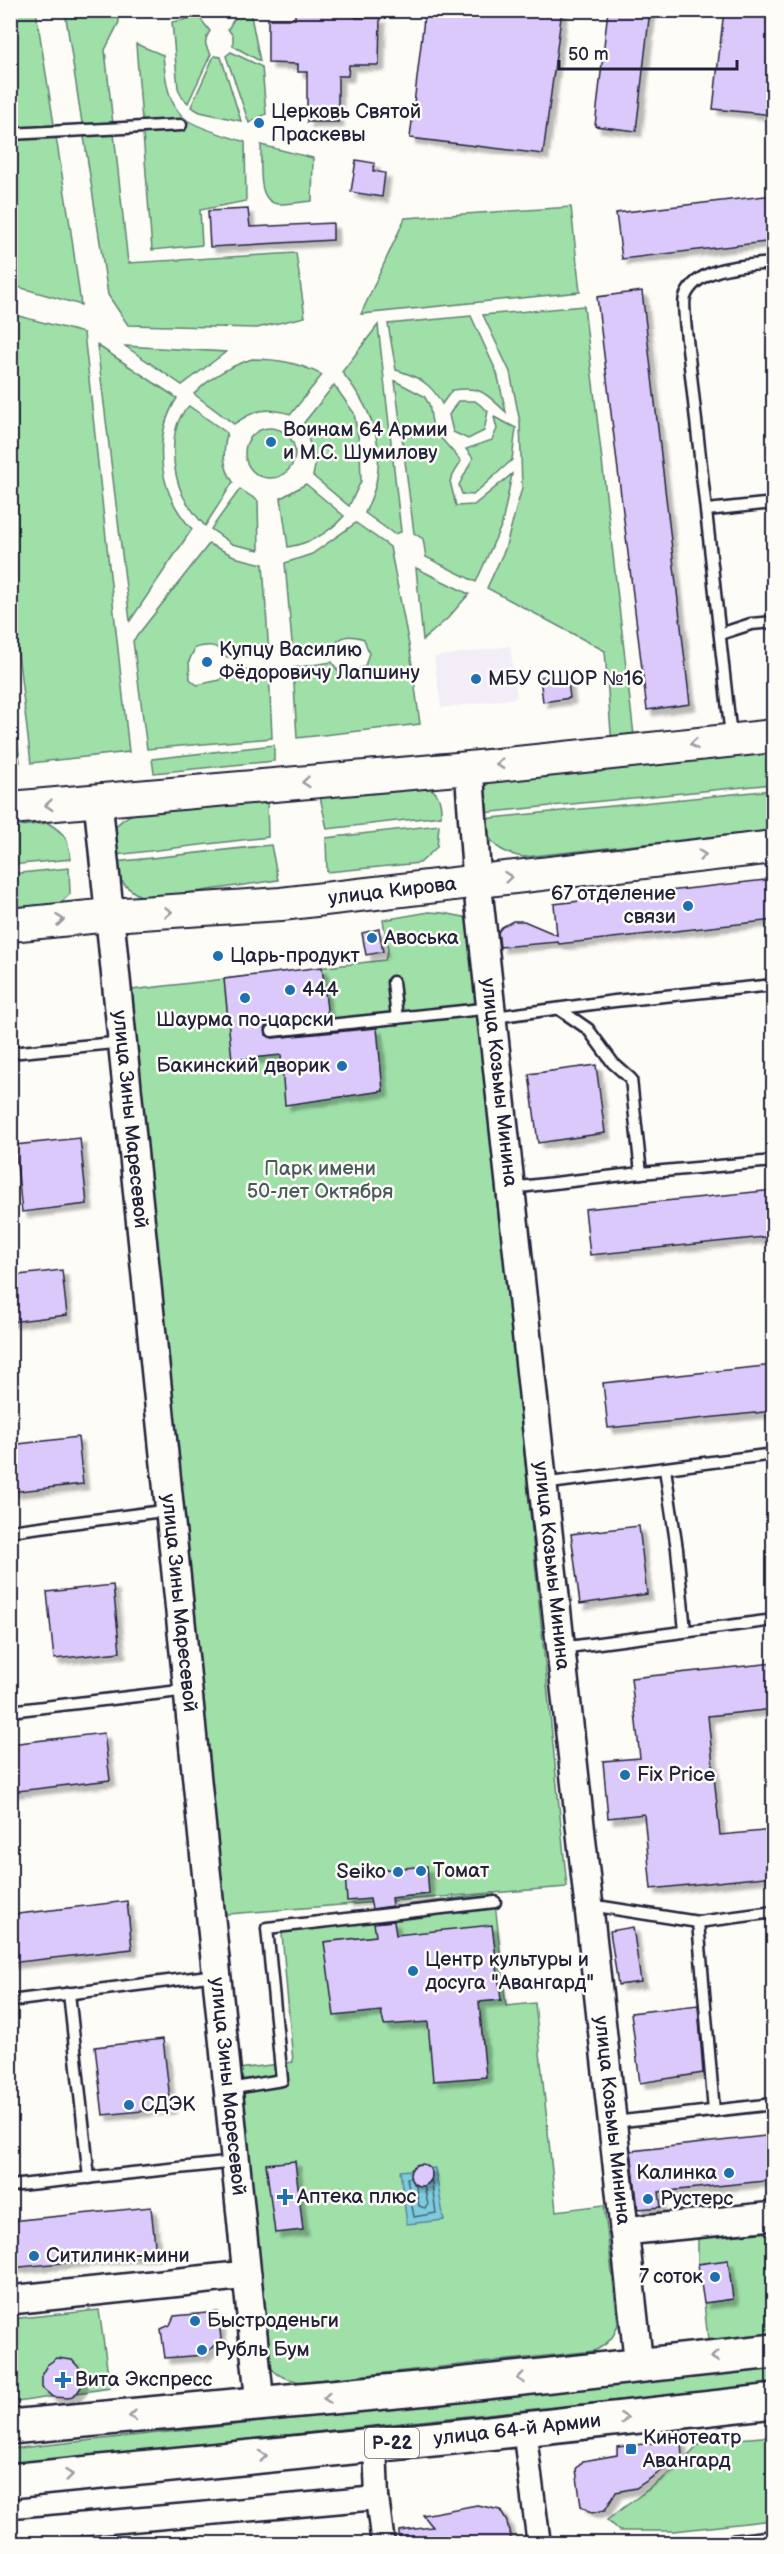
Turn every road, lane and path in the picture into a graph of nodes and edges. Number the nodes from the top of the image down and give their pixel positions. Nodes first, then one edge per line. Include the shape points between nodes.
1 (181, 125) dead end
2 (10, 134) edge
3 (774, 263) edge
4 (774, 503) edge
5 (707, 510) junction
6 (774, 622) edge
7 (720, 634) junction
8 (774, 736) edge
9 (732, 740) junction
10 (469, 768) junction
11 (98, 801) junction
12 (10, 808) edge
13 (774, 847) edge
14 (477, 881) junction
15 (110, 915) junction
16 (10, 925) edge
17 (393, 982) dead end
18 (774, 985) edge
19 (559, 1009) junction
20 (492, 1012) junction
21 (398, 1018) junction
22 (272, 1031) dead end
23 (124, 1042) junction
24 (10, 1053) edge
25 (774, 1161) edge
26 (640, 1173) junction
27 (511, 1188) junction
28 (774, 1454) edge
29 (665, 1469) junction
30 (542, 1484) junction
31 (170, 1510) junction
32 (10, 1531) edge
33 (774, 1620) edge
34 (684, 1631) junction
35 (560, 1648) junction
36 (188, 1690) junction
37 (10, 1712) edge
38 (495, 1902) dead end
39 (588, 1905) junction
40 (774, 1912) edge
41 (698, 1922) junction
42 (217, 1975) junction
43 (69, 1993) junction
44 (10, 2001) edge
45 (228, 2089) junction
46 (774, 2104) edge
47 (714, 2111) junction
48 (610, 2122) junction
49 (235, 2162) junction
50 (89, 2178) junction
51 (10, 2186) edge
52 (774, 2216) edge
53 (624, 2230) junction
54 (247, 2275) junction
55 (10, 2300) edge
56 (774, 2351) edge
57 (639, 2366) junction
58 (774, 2401) edge
59 (260, 2404) junction
60 (10, 2427) edge
61 (524, 2429) junction
62 (375, 2445) junction
63 (10, 2481) edge
64 (377, 2498) junction
65 (10, 2531) edge
66 (774, 2536) edge
67 (383, 2544) edge
68 (538, 2544) edge
69 (706, 2544) edge

1 - 2 lane
3 - 5 lane via 724,269 698,280 685,298
4 - 5 lane
5 - 7 lane
6 - 7 lane via 751,624
7 - 9 lane
8 - 9 main road
9 -> 10 main road
10 -> 11 main road
10 - 14 street, улица Козьмы Минина
11 -> 12 main road
11 - 15 street, улица Зины Маресевой
14 -> 13 main road, улица Кирова
15 -> 14 main road, улица Кирова via 281,904
14 - 20 street, улица Козьмы Минина
16 -> 15 main road, улица Кирова
15 - 23 street, улица Зины Маресевой
17 - 21 lane
18 - 19 lane
19 - 20 lane
19 - 26 lane via 588,1029 613,1063 631,1079
20 - 21 lane
20 - 27 street, улица Козьмы Минина
21 - 22 lane
23 - 24 lane
23 - 31 street, улица Зины Маресевой
25 - 26 lane
26 - 27 lane
27 - 30 street, улица Козьмы Минина
28 - 29 lane
29 - 30 lane
29 - 34 lane
30 - 35 street, улица Козьмы Минина
31 - 32 lane
31 - 36 street, улица Зины Маресевой
33 - 34 lane
34 - 35 lane
35 - 39 street, улица Козьмы Минина
36 - 37 lane
36 - 42 street, улица Зины Маресевой
38 - 45 lane via 267,1928 282,2080
39 - 41 lane
39 - 48 street, улица Козьмы Минина
40 - 41 lane
41 - 47 lane
42 - 43 lane
42 - 45 street, улица Зины Маресевой
43 - 44 lane
43 - 50 lane
45 - 49 street, улица Зины Маресевой
46 - 47 lane
47 - 48 lane
48 - 53 street, улица Козьмы Минина
49 - 50 lane
49 - 54 street, улица Зины Маресевой
50 - 51 lane
52 - 53 street
53 - 57 street, улица Козьмы Минина
54 - 55 street
54 - 59 street, улица Зины Маресевой
56 -> 57 highway
57 -> 59 highway
61 -> 58 highway, улица 64-й Армии / Р-22
59 -> 60 highway
61 - 62 highway, улица 64-й Армии / Р-22
61 - 68 street
63 -> 62 highway, улица 64-й Армии / Р-22
62 - 64 street
64 - 65 street
64 - 67 street
66 - 69 lane

